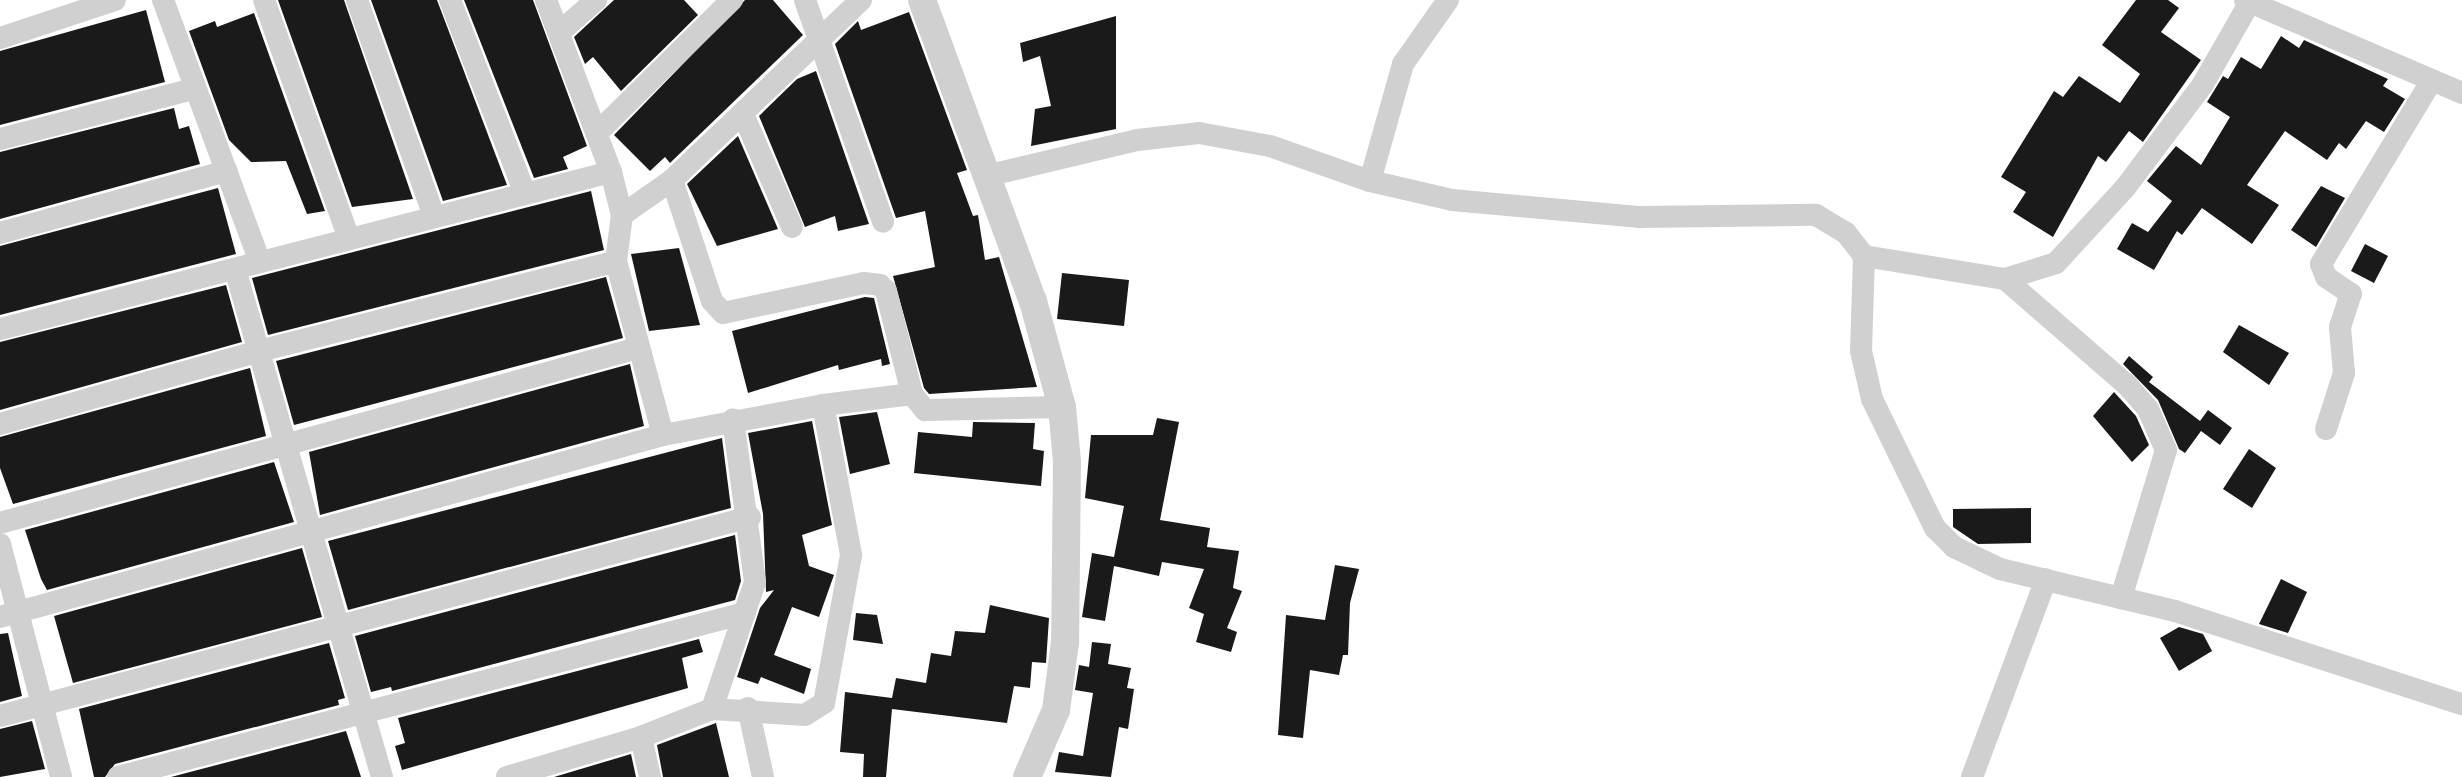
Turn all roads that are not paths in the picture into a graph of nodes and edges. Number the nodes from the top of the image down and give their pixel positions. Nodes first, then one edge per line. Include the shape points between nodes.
1 (115, 0) edge
2 (163, 0) edge
3 (264, 0) edge
4 (357, 0) edge
5 (450, 0) edge
6 (546, 0) edge
7 (596, 0) edge
8 (732, 0) edge
9 (806, 0) edge
10 (861, 0) edge
11 (922, 0) edge
12 (1448, 0) edge
13 (2248, 1) edge
14 (561, 31) junction
15 (0, 38) edge
16 (822, 40) junction
17 (2432, 80) junction
18 (193, 89) junction
19 (2462, 93) edge
20 (743, 114) junction
21 (598, 131) junction
22 (0, 139) edge
23 (227, 171) junction
24 (611, 172) junction
25 (986, 176) junction
26 (672, 180) junction
27 (1370, 181) junction
28 (525, 193) junction
29 (622, 215) junction
30 (434, 216) junction
31 (883, 222) dead end
32 (792, 227) dead end
33 (0, 233) edge
34 (348, 236) junction
35 (1864, 256) junction
36 (259, 259) junction
37 (616, 261) junction
38 (235, 269) junction
39 (2005, 279) junction
40 (0, 329) edge
41 (638, 348) junction
42 (259, 351) junction
43 (912, 394) junction
44 (823, 405) junction
45 (1062, 407) junction
46 (733, 419) junction
47 (0, 424) edge
48 (2325, 429) dead end
49 (663, 435) junction
50 (286, 441) junction
51 (750, 517) junction
52 (0, 522) edge
53 (313, 532) junction
54 (0, 543) edge
55 (2046, 579) junction
56 (2121, 598) junction
57 (745, 613) junction
58 (10, 614) edge
59 (341, 627) junction
60 (2462, 704) edge
61 (41, 705) junction
62 (748, 708) junction
63 (712, 709) junction
64 (366, 710) junction
65 (0, 716) edge
66 (641, 737) junction
67 (556, 771) edge
68 (61, 777) edge
69 (117, 777) edge
70 (382, 777) edge
71 (507, 777) edge
72 (650, 777) edge
73 (763, 777) edge
74 (1028, 777) edge
75 (1972, 777) edge

1 - 15 street
2 - 18 street
3 - 34 street
4 - 30 street
5 - 28 street
6 - 14 street
7 - 14 street
8 - 21 street
9 - 16 street
10 - 16 street
11 - 25 street
12 - 27 street via 1403,64
13 - 17 street
13 - 39 street via 2203,84 2080,238 2056,263
14 - 21 street
16 - 20 street
16 - 31 street
17 - 19 street
17 - 48 street via 2321,264 2326,277 2351,294 2340,327 2344,373
18 - 22 street
18 - 23 street
20 - 26 street
20 - 32 street
21 - 24 street
23 - 33 street
23 - 36 street
24 - 28 street
24 - 29 street
25 - 27 street via 1137,140 1199,133 1270,146
25 - 45 street via 1033,301
26 - 29 street
26 - 43 street via 718,309 732,315 864,283 880,285 886,291
27 - 35 street via 1452,200 1640,217 1816,215 1846,233
28 - 30 street
29 - 37 street
30 - 34 street
34 - 36 street
35 - 39 street
35 - 55 street via 1861,351 1872,399 1935,528 1974,560
36 - 38 street
37 - 41 street
37 - 42 street
38 - 40 street
38 - 42 street
39 - 56 street via 2128,386 2148,409 2166,450
41 - 49 street
41 - 50 street
42 - 47 street
42 - 50 street
43 - 44 street
43 - 45 street via 933,412
44 - 46 street
44 - 62 street via 851,555 828,694 805,715
45 - 74 street via 1067,462 1065,642 1056,710
46 - 49 street
46 - 51 street
49 - 53 street
50 - 52 street
50 - 53 street
51 - 57 street via 755,582
51 - 59 street
53 - 58 street
53 - 59 street
54 - 58 street
55 - 56 street
55 - 75 street
56 - 60 street via 2310,651
57 - 63 street
57 - 64 street
58 - 61 street
59 - 61 street
59 - 64 street
61 - 65 street
61 - 68 street
62 - 63 street
62 - 73 street
63 - 66 street
64 - 69 street
64 - 70 street
66 - 67 street
66 - 72 street
67 - 71 street

